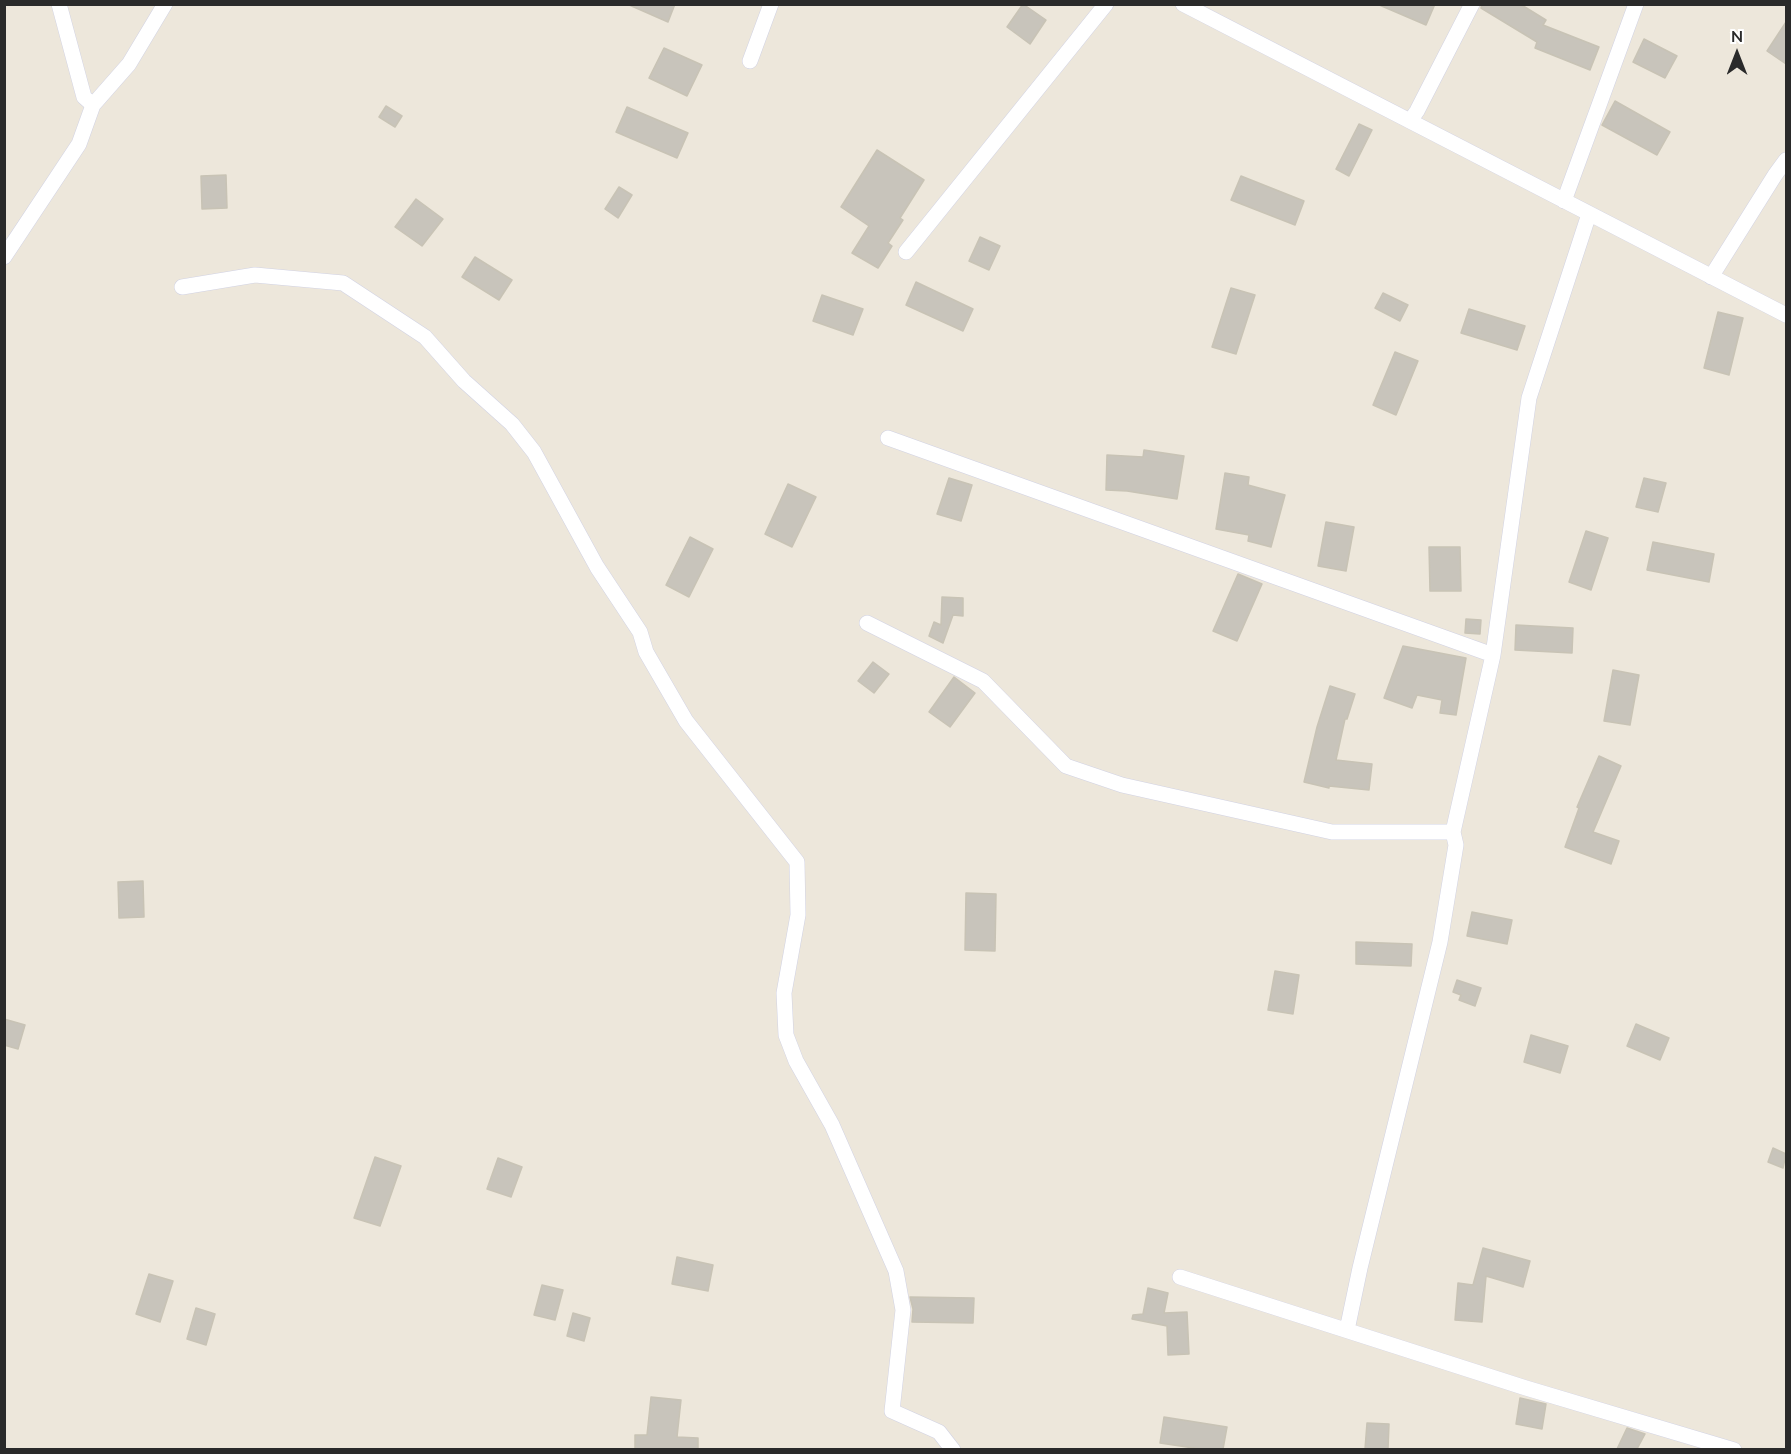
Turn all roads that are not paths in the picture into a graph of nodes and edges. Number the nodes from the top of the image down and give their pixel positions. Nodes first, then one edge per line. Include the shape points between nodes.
1 (59, 4) edge
2 (165, 4) edge
3 (771, 4) edge
4 (1106, 4) edge
5 (1183, 4) edge
6 (1472, 4) edge
7 (1636, 4) edge
8 (750, 61) dead end
9 (93, 105) junction
10 (1410, 121) junction
11 (1786, 160) edge
12 (1564, 201) junction
13 (1589, 214) junction
14 (906, 252) dead end
15 (4, 257) edge
16 (1711, 277) junction
17 (182, 287) dead end
18 (1786, 315) edge
19 (888, 438) dead end
20 (867, 623) dead end
21 (1493, 655) junction
22 (1453, 832) junction
23 (1180, 1277) dead end
24 (1347, 1330) junction
25 (953, 1449) edge
26 (1734, 1449) edge

1 - 9 street via 84,97
2 - 9 street via 129,64
3 - 8 street
4 - 14 street
5 - 10 street
6 - 10 street
7 - 12 street
9 - 15 street via 79,144
10 - 12 street
11 - 16 street
12 - 13 street
13 - 16 street
13 - 21 street via 1529,398
16 - 18 street
17 - 25 street via 255,274 343,283 425,337 464,381 512,424 534,452 597,567 640,632 646,652 687,721 797,862 798,915 784,993 786,1035 832,1125 896,1271 903,1310 892,1411 939,1432
19 - 21 street
20 - 22 street via 983,681 1066,766 1122,785 1332,832
21 - 22 street
22 - 24 street via 1456,845 1440,942
23 - 24 street
24 - 26 street

